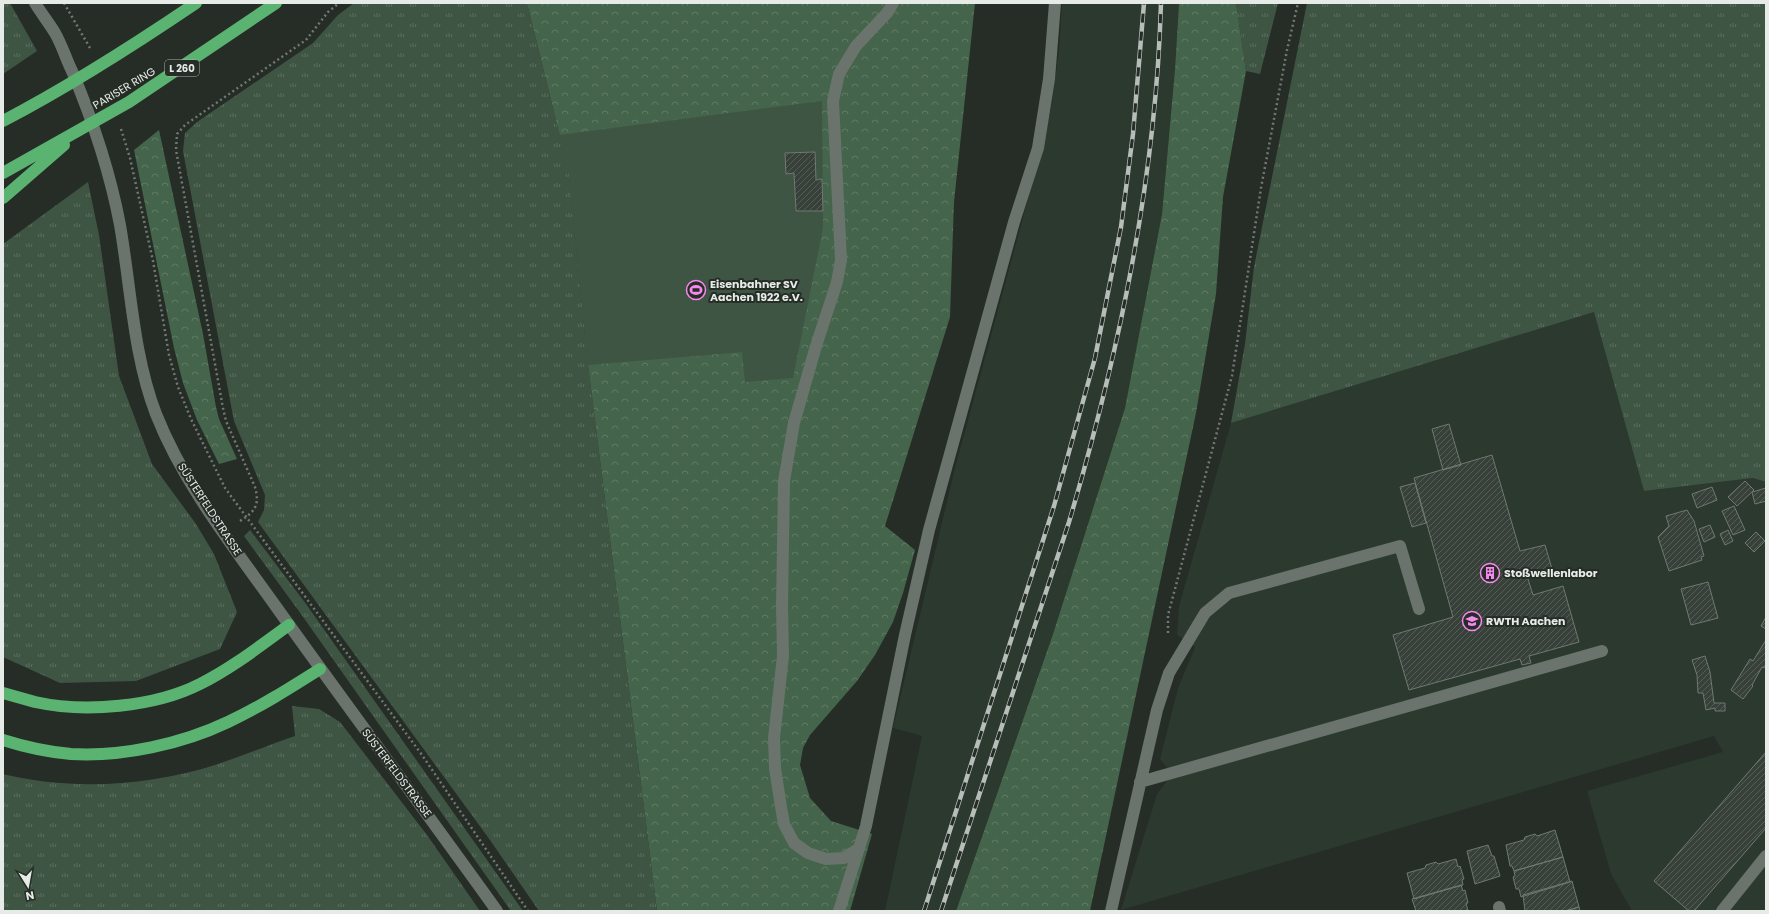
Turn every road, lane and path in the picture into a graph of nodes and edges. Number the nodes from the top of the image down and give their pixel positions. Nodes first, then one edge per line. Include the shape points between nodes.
1 (35, 3) edge
2 (64, 3) edge
3 (196, 3) edge
4 (276, 3) edge
5 (339, 3) edge
6 (893, 3) edge
7 (1055, 3) edge
8 (1298, 3) edge
9 (76, 23) dead end
10 (3, 121) edge
11 (84, 128) junction
12 (130, 158) dead end
13 (3, 172) edge
14 (3, 198) edge
15 (247, 517) junction
16 (223, 532) junction
17 (1419, 609) dead end
18 (289, 625) junction
19 (1168, 636) dead end
20 (1602, 651) dead end
21 (320, 669) junction
22 (3, 693) edge
23 (3, 740) edge
24 (1140, 782) junction
25 (858, 849) junction
26 (1766, 856) edge
27 (497, 911) edge
28 (528, 911) edge
29 (839, 911) edge
30 (1111, 911) edge
31 (1722, 911) edge

1 - 16 street, SÜSTERFELDSTRASSE via 56,35 83,99 108,170 120,225 139,350 155,411 169,446 189,482
2 - 9 path
3 - 10 highway via 45,99
4 - 11 highway, PARISER RING / L 260 via 129,102
5 - 15 path via 328,12 306,40 185,125 178,134 176,150 223,408 258,498 256,507
6 - 25 street via 856,46 839,74 833,101 842,260 794,423 784,481 783,656 774,738 775,768 784,824 794,843 808,853 826,859 844,858
7 - 25 street via 1049,79 1038,148 1014,222 929,530 866,826
8 - 19 path via 1261,188 1232,376 1168,615
11 - 13 highway, L 260
11 - 14 highway
12 - 15 path via 153,261 169,354 178,387 225,488
15 - 16 path
15 - 28 path via 422,756
16 - 18 street, SÜSTERFELDSTRASSE
17 - 24 street via 1400,546 1229,593 1205,613 1169,673
18 - 21 street, SÜSTERFELDSTRASSE
18 - 22 highway via 224,671 199,685 173,695 106,707 68,707
20 - 24 street
21 - 23 highway via 228,722 193,737 156,746 113,753 72,754 28,748
21 - 27 street, SÜSTERFELDSTRASSE
24 - 30 street
25 - 29 street
26 - 31 street

